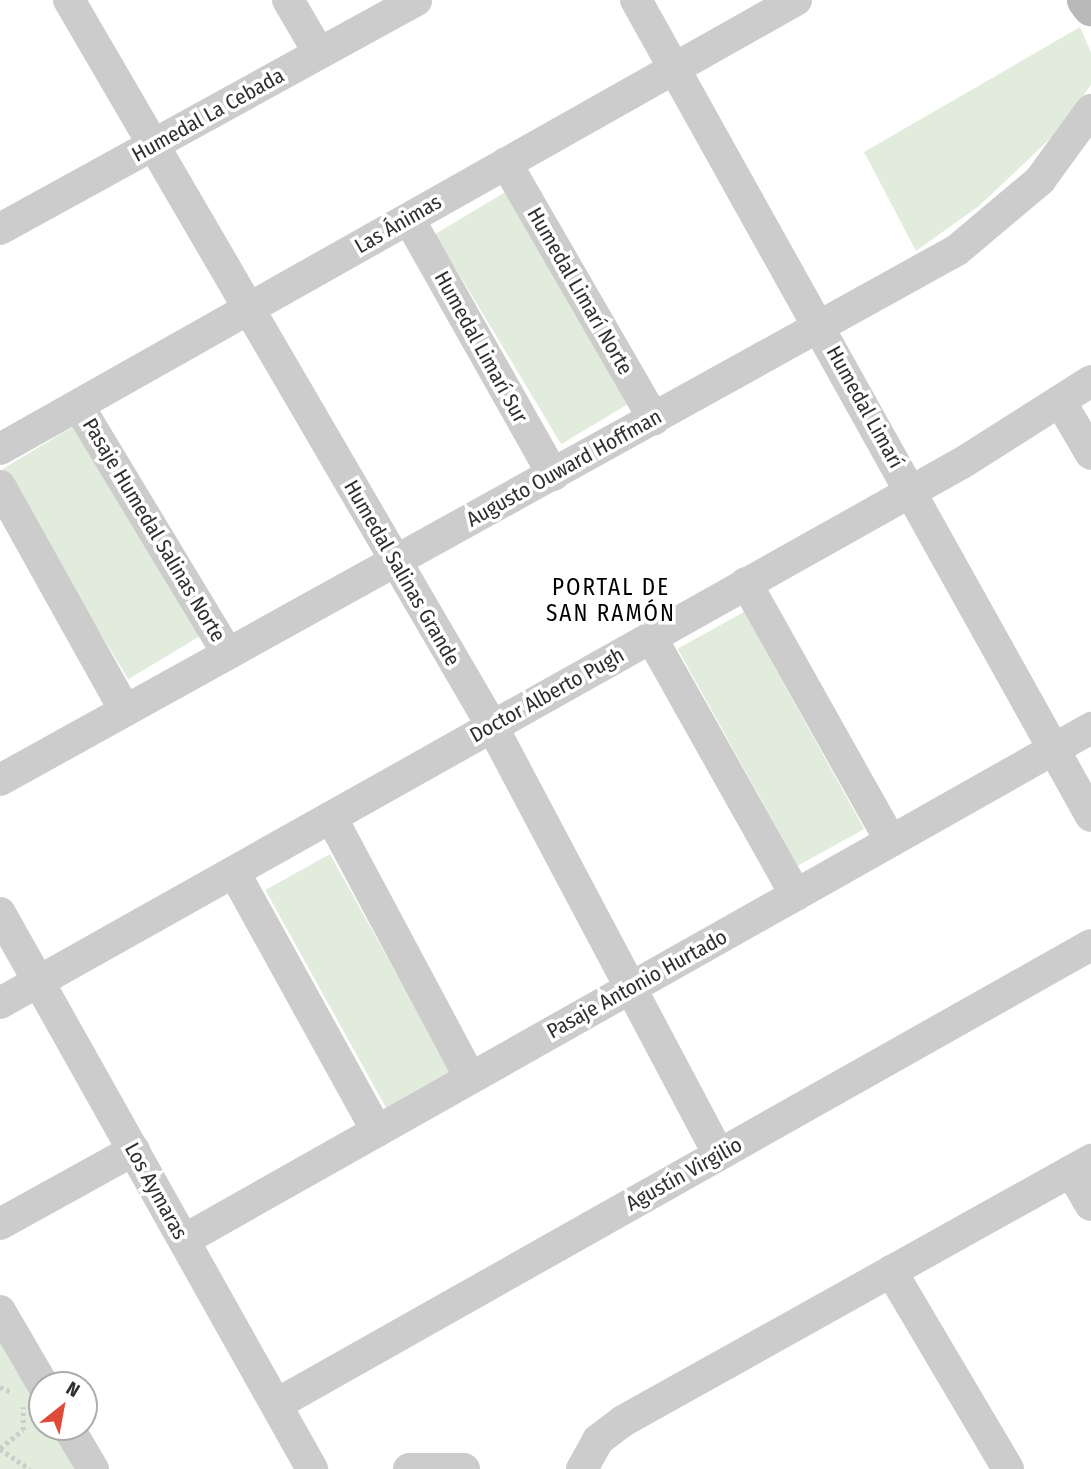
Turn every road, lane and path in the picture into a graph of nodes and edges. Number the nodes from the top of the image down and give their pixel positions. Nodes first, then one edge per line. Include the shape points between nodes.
1 (69, 0) edge
2 (288, 0) edge
3 (416, 0) edge
4 (636, 0) edge
5 (796, 0) edge
6 (1086, 0) edge
7 (1091, 7) edge
8 (319, 53) junction
9 (675, 69) junction
10 (1091, 110) edge
11 (153, 145) junction
12 (506, 163) junction
13 (409, 219) junction
14 (0, 229) edge
15 (248, 309) junction
16 (820, 328) junction
17 (1091, 381) edge
18 (1060, 401) junction
19 (79, 407) junction
20 (654, 419) junction
21 (0, 449) edge
22 (1091, 454) edge
23 (553, 475) junction
24 (0, 486) edge
25 (911, 490) junction
26 (396, 561) junction
27 (746, 583) junction
28 (651, 637) junction
29 (228, 654) junction
30 (125, 711) junction
31 (492, 726) junction
32 (1091, 729) edge
33 (1054, 749) junction
34 (0, 780) edge
35 (1091, 816) edge
36 (331, 817) junction
37 (891, 841) junction
38 (234, 872) junction
39 (796, 895) junction
40 (0, 913) edge
41 (1091, 945) edge
42 (39, 982) junction
43 (631, 988) junction
44 (0, 1003) edge
45 (470, 1077) junction
46 (377, 1131) junction
47 (134, 1150) junction
48 (719, 1154) junction
49 (1081, 1165) edge
50 (1091, 1205) edge
51 (0, 1224) edge
52 (184, 1240) junction
53 (891, 1271) junction
54 (0, 1311) edge
55 (35, 1371) edge
56 (0, 1387) edge
57 (277, 1404) junction
58 (76, 1441) edge
59 (0, 1449) edge
60 (30, 1469) edge
61 (93, 1469) edge
62 (312, 1469) edge
63 (409, 1469) edge
64 (464, 1469) edge
65 (582, 1469) edge
66 (1008, 1469) edge

1 - 11 street, Humedal Salinas Grande
2 - 8 street
3 - 8 street, Humedal La Cebada
4 - 9 street, Humedal Limarí
5 - 9 street, Las Ánimas
6 - 7 main road
8 - 11 street, Humedal La Cebada
9 - 12 street, Las Ánimas
9 - 16 street, Humedal Limarí
10 - 16 street, Augusto Ouward Hoffman via 1040,180 987,229
11 - 14 street, Humedal La Cebada
11 - 15 street, Humedal Salinas Grande
12 - 13 street, Las Ánimas
12 - 20 street, Humedal Limarí Norte
13 - 15 street, Las Ánimas
13 - 23 street, Humedal Limarí Sur
15 - 19 street, Las Ánimas
15 - 26 street, Humedal Salinas Grande
16 - 20 street, Augusto Ouward Hoffman
16 - 25 street, Humedal Limarí
17 - 18 street, Doctor Alberto Pugh
18 - 22 street
18 - 25 street, Doctor Alberto Pugh
19 - 21 street, Las Ánimas
19 - 29 street, Pasaje Humedal Salinas Norte
20 - 23 street, Augusto Ouward Hoffman
23 - 26 street, Augusto Ouward Hoffman
24 - 30 street
25 - 27 street, Doctor Alberto Pugh
25 - 33 street, Humedal Limarí
26 - 29 street, Augusto Ouward Hoffman
26 - 31 street, Humedal Salinas Grande
27 - 28 street, Doctor Alberto Pugh
27 - 37 street
28 - 31 street, Doctor Alberto Pugh
28 - 39 street
29 - 30 street, Augusto Ouward Hoffman
30 - 34 street, Augusto Ouward Hoffman
31 - 36 street, Doctor Alberto Pugh
31 - 43 street, Humedal Salinas Grande
32 - 33 street, Pasaje Antonio Hurtado
33 - 35 street, Humedal Limarí
33 - 37 street, Pasaje Antonio Hurtado
36 - 38 street, Doctor Alberto Pugh
36 - 45 street
37 - 39 street, Pasaje Antonio Hurtado
38 - 42 street, Doctor Alberto Pugh
38 - 46 street
39 - 43 street, Pasaje Antonio Hurtado
40 - 42 street, Los Aymaras
41 - 48 street, Agustín Virgilio
42 - 44 street, Doctor Alberto Pugh
42 - 47 street, Los Aymaras
43 - 45 street, Pasaje Antonio Hurtado
43 - 48 street, Humedal Salinas Grande
45 - 46 street, Pasaje Antonio Hurtado
46 - 52 street, Pasaje Antonio Hurtado
47 - 51 street
47 - 52 street, Los Aymaras
48 - 57 street, Agustín Virgilio
49 - 50 street
49 - 53 street
52 - 57 street, Los Aymaras
53 - 65 street via 623,1421 598,1440
53 - 66 street
54 - 55 street
56 - 59 path via 19,1399 26,1419 17,1439
57 - 62 street, Los Aymaras
58 - 61 street
59 - 60 path
63 - 64 street

